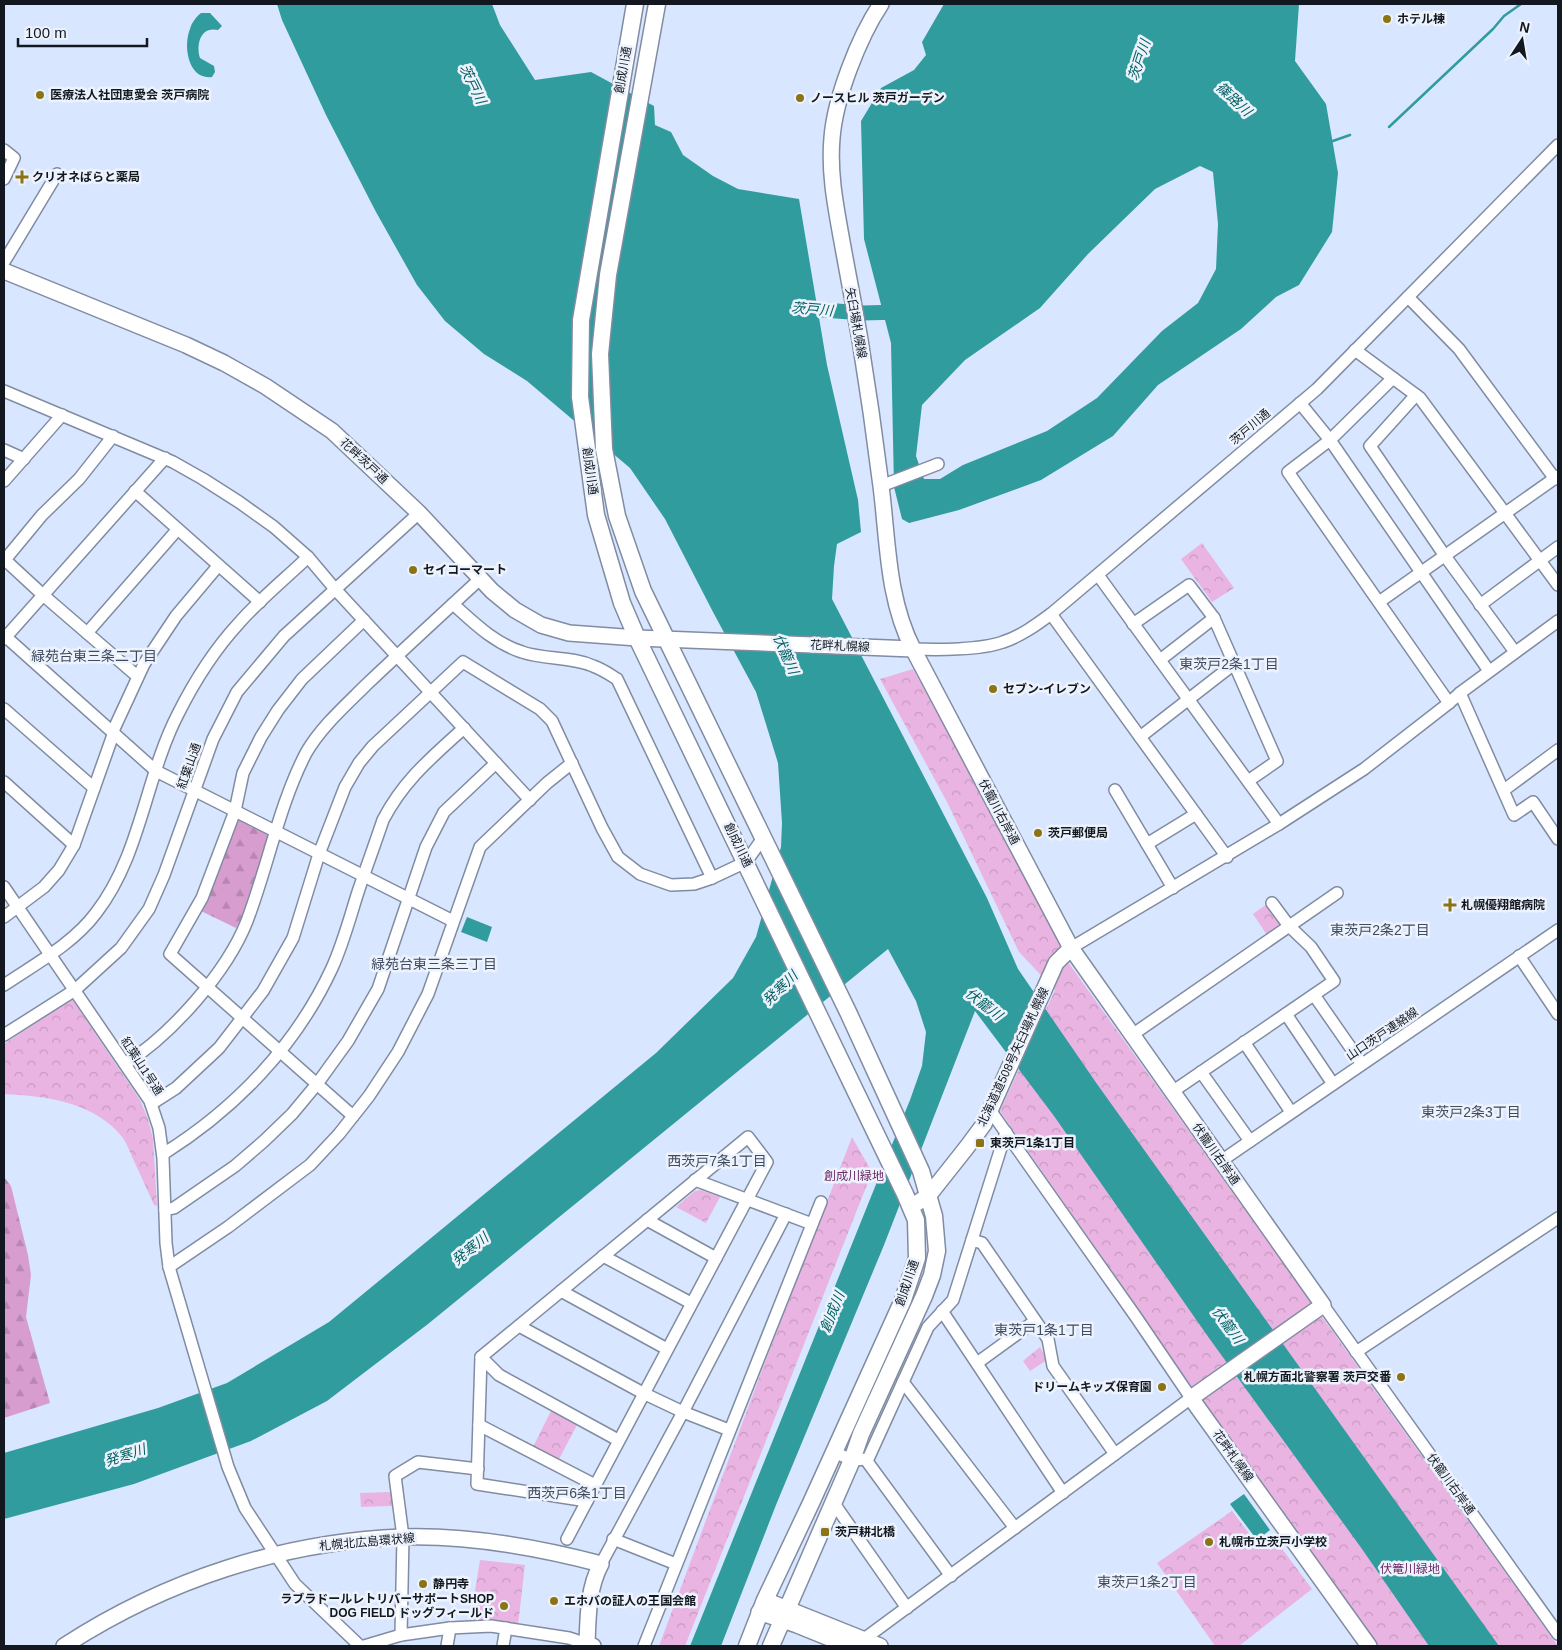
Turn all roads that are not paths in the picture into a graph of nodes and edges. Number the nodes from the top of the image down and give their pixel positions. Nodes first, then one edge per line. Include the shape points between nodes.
1 (635, 4) edge
2 (657, 4) edge
3 (881, 4) edge
4 (1558, 145) edge
5 (4, 150) edge
6 (57, 174) dead end
7 (4, 179) edge
8 (4, 262) edge
9 (4, 271) edge
10 (1408, 297) junction
11 (1355, 350) junction
12 (1393, 378) junction
13 (4, 391) edge
14 (1416, 396) junction
15 (1300, 403) junction
16 (62, 415) junction
17 (113, 436) junction
18 (1330, 440) junction
19 (4, 450) edge
20 (165, 458) junction
21 (24, 459) junction
22 (933, 466) dead end
23 (1557, 477) edge
24 (4, 481) edge
25 (886, 485) junction
26 (135, 492) junction
27 (419, 512) junction
28 (1506, 514) junction
29 (177, 530) junction
30 (1558, 547) edge
31 (1446, 556) junction
32 (308, 557) junction
33 (4, 560) edge
34 (1540, 560) junction
35 (218, 566) junction
36 (1421, 573) junction
37 (1098, 575) junction
38 (480, 579) junction
39 (1558, 585) edge
40 (335, 589) junction
41 (43, 595) junction
42 (260, 602) junction
43 (1379, 602) junction
44 (453, 604) junction
45 (1480, 605) junction
46 (1051, 614) junction
47 (1214, 618) junction
48 (364, 620) junction
49 (1558, 621) edge
50 (1133, 624) junction
51 (87, 633) junction
52 (5, 638) edge
53 (637, 638) junction
54 (666, 639) junction
55 (707, 640) joint
56 (913, 649) junction
57 (1515, 652) junction
58 (396, 656) junction
59 (1160, 660) junction
60 (1234, 664) junction
61 (1489, 671) junction
62 (137, 676) junction
63 (430, 692) junction
64 (1460, 692) junction
65 (1188, 700) junction
66 (1450, 703) junction
67 (4, 709) edge
68 (464, 728) junction
69 (113, 732) junction
70 (1140, 737) junction
71 (1558, 750) edge
72 (496, 763) junction
73 (572, 763) junction
74 (156, 771) junction
75 (1248, 781) junction
76 (4, 782) edge
77 (94, 788) junction
78 (195, 790) junction
79 (1115, 790) dead end
80 (1504, 790) junction
81 (530, 800) junction
82 (235, 810) junction
83 (1196, 814) junction
84 (1279, 824) junction
85 (276, 832) junction
86 (1558, 839) edge
87 (764, 840) junction
88 (1147, 844) junction
89 (74, 845) junction
90 (319, 854) junction
91 (1227, 857) junction
92 (746, 862) junction
93 (363, 876) junction
94 (712, 878) junction
95 (4, 887) edge
96 (1173, 888) junction
97 (1337, 893) dead end
98 (408, 899) junction
99 (1272, 903) dead end
100 (18, 907) junction
101 (4, 917) edge
102 (453, 921) junction
103 (1289, 926) junction
104 (1558, 930) edge
105 (1071, 948) junction
106 (50, 954) junction
107 (1519, 956) junction
108 (4, 985) edge
109 (207, 986) junction
110 (75, 990) junction
111 (1314, 995) junction
112 (1286, 1014) junction
113 (1558, 1014) edge
114 (242, 1018) junction
115 (4, 1035) edge
116 (1132, 1035) junction
117 (1244, 1042) junction
118 (280, 1052) junction
119 (125, 1064) junction
120 (1362, 1064) junction
121 (1201, 1072) junction
122 (317, 1084) junction
123 (1333, 1084) junction
124 (1172, 1092) junction
125 (151, 1104) junction
126 (990, 1110) junction
127 (1291, 1112) junction
128 (353, 1116) junction
129 (1006, 1132) junction
130 (1250, 1141) junction
131 (163, 1154) junction
132 (1221, 1160) junction
133 (695, 1180) junction
134 (929, 1195) junction
135 (747, 1199) junction
136 (908, 1200) junction
137 (821, 1202) dead end
138 (165, 1210) junction
139 (786, 1214) junction
140 (1558, 1218) edge
141 (647, 1220) junction
142 (812, 1224) junction
143 (972, 1240) junction
144 (603, 1256) junction
145 (716, 1258) junction
146 (170, 1267) junction
147 (561, 1291) junction
148 (691, 1303) junction
149 (1323, 1304) junction
150 (942, 1311) junction
151 (1035, 1321) junction
152 (519, 1326) junction
153 (667, 1349) junction
154 (1356, 1352) junction
155 (481, 1357) junction
156 (977, 1363) junction
157 (903, 1382) junction
158 (643, 1393) junction
159 (1191, 1398) junction
160 (683, 1412) junction
161 (479, 1425) junction
162 (729, 1430) junction
163 (618, 1440) junction
164 (834, 1452) junction
165 (1115, 1454) junction
166 (859, 1460) junction
167 (478, 1469) junction
168 (595, 1485) junction
169 (1063, 1493) junction
170 (587, 1501) junction
171 (833, 1502) junction
172 (1015, 1528) junction
173 (403, 1537) junction
174 (567, 1539) dead end
175 (613, 1540) junction
176 (275, 1554) junction
177 (601, 1564) junction
178 (676, 1564) junction
179 (951, 1576) junction
180 (762, 1606) junction
181 (907, 1608) junction
182 (784, 1614) junction
183 (450, 1628) junction
184 (506, 1628) junction
185 (1558, 1634) edge
186 (401, 1635) junction
187 (859, 1643) edge
188 (590, 1645) edge
189 (64, 1646) edge
190 (360, 1646) edge
191 (364, 1646) edge
192 (447, 1646) edge
193 (503, 1646) edge
194 (644, 1646) edge
195 (747, 1646) edge
196 (771, 1646) edge
197 (849, 1646) edge
198 (880, 1646) edge
199 (1369, 1646) edge

1 - 53 highway, 創成川通 via 581,320 580,397 596,515 622,603
2 - 54 highway, 創成川通 via 608,275 600,354 604,449 617,516 643,591
3 - 25 main road, 矢臼場札幌線 via 856,52 842,90 832,137 831,177
4 - 10 street, 茨戸川通
5 - 7 street via 14,158
6 - 8 street
9 - 27 main road, 花畔茨戸通 via 186,345 265,386 332,431
10 - 11 street, 茨戸川通
10 - 23 street via 1459,349
11 - 12 street
11 - 15 street, 茨戸川通
12 - 14 street
12 - 18 street
13 - 16 street
14 - 28 street
14 - 31 street via 1370,446
15 - 18 street
15 - 37 street, 茨戸川通
16 - 17 street
16 - 21 street
17 - 20 street
17 - 33 street via 79,479 42,515
18 - 36 street
18 - 43 street via 1288,472
19 - 21 street
20 - 26 street
20 - 32 street via 239,502
21 - 24 street
22 - 25 street
23 - 28 street
25 - 56 main road, 矢臼場札幌線 via 893,590
26 - 29 street
26 - 41 street
27 - 38 main road, 花畔茨戸通
27 - 40 street, 紅葉山通
28 - 31 street
28 - 34 street
29 - 35 street
29 - 51 street
30 - 34 street
31 - 36 street
31 - 45 street
32 - 40 street
32 - 42 street
33 - 41 street
34 - 39 street
34 - 45 street
35 - 42 street
35 - 62 street via 176,616
36 - 43 street
36 - 61 street
37 - 46 street, 茨戸川通
37 - 50 street
38 - 44 street
38 - 53 main road, 花畔茨戸通 via 515,610 540,625 569,632
40 - 48 street
40 - 78 street, 紅葉山通 via 284,636 237,692 213,739
41 - 51 street
41 - 52 street
42 - 74 street via 239,623 195,685 174,721
43 - 66 street
44 - 58 street
44 - 94 street via 485,632 511,647 540,656 593,665 616,680
45 - 57 street
46 - 56 street, 茨戸川通 via 1002,643
46 - 70 street
47 - 50 street via 1189,585
47 - 59 street
47 - 60 street
48 - 58 street
48 - 82 street via 302,679 278,710 243,773
49 - 57 street
50 - 59 street
51 - 62 street
52 - 69 street
53 - 54 main road, 花畔茨戸通
53 - 92 highway, 創成川通
54 - 55 main road, 花畔茨戸通
54 - 87 highway, 創成川通
55 - 56 main road, 花畔札幌線
56 - 105 main road, 伏籠川右岸通
57 - 61 street
58 - 63 street
58 - 85 street via 325,726 307,752
59 - 65 street
60 - 65 street
60 - 75 street via 1276,761
61 - 64 street
62 - 69 street
63 - 68 street
63 - 73 street via 463,662 540,709 552,721
63 - 90 street via 359,763 345,787
64 - 66 street
64 - 80 street
65 - 70 street
65 - 75 street
66 - 84 street via 1364,769
67 - 77 street
68 - 72 street
68 - 93 street via 405,785 391,804
69 - 74 street
69 - 77 street
70 - 83 street
71 - 80 street
72 - 81 street
72 - 98 street via 444,812 426,847
73 - 81 street
73 - 94 street via 618,857 640,874 671,885 694,884
74 - 78 street
74 - 106 street via 127,859 112,890 78,933
75 - 84 street
76 - 89 street
77 - 89 street
78 - 82 street
78 - 110 street, 紅葉山通 via 149,909 121,948
79 - 88 street
80 - 86 street via 1514,815 1533,802
81 - 102 street via 480,847
82 - 85 street
82 - 109 street via 202,898 170,954
83 - 88 street
83 - 91 street
84 - 91 street
85 - 90 street
85 - 109 street via 246,922
87 - 92 street
87 - 134 highway, 創成川通 via 848,1012
88 - 96 street
89 - 100 street via 44,887
90 - 93 street
90 - 114 street via 293,938 263,991
91 - 96 street
92 - 94 street
92 - 136 highway, 創成川通
93 - 98 street
93 - 118 street via 333,966 307,1015
95 - 100 street, 紅葉山1号通
96 - 105 street
97 - 103 street
98 - 102 street
98 - 122 street via 378,989 348,1041
99 - 103 street
100 - 101 street
100 - 106 street, 紅葉山1号通
102 - 128 street via 428,994 398,1052
103 - 111 street via 1311,947 1334,981
103 - 116 street
104 - 107 street, 山口茨戸連絡線
105 - 116 main road, 伏籠川右岸通
105 - 126 main road, 北海道道508号矢臼場札幌線 via 1056,964 1046,983
106 - 108 street
106 - 110 street, 紅葉山1号通
107 - 113 street
107 - 120 street, 山口茨戸連絡線
109 - 114 street
109 - 119 street via 162,1036
110 - 115 street, 紅葉山通
110 - 119 street, 紅葉山1号通
111 - 112 street
111 - 120 street
112 - 117 street
112 - 123 street
114 - 118 street
114 - 125 street via 219,1048 197,1069
116 - 124 main road, 伏籠川右岸通
117 - 121 street
117 - 127 street
118 - 122 street
118 - 131 street via 224,1109
119 - 125 street, 紅葉山1号通
120 - 123 street, 山口茨戸連絡線
121 - 124 street
121 - 130 street
122 - 128 street
122 - 138 street via 264,1142 174,1208
123 - 127 street, 山口茨戸連絡線
124 - 132 main road, 伏籠川右岸通
125 - 131 street, 紅葉山1号通
126 - 129 street
126 - 134 main road, 北海道道508号矢臼場札幌線 via 968,1148
127 - 130 street, 山口茨戸連絡線
128 - 146 street via 310,1165
129 - 143 street
129 - 159 street
130 - 132 street, 山口茨戸連絡線
131 - 138 street, 紅葉山1号通
132 - 149 main road, 伏籠川右岸通
133 - 135 street
133 - 135 street via 748,1137 767,1162
133 - 141 street
134 - 136 main road, 北海道道508号矢臼場札幌線
134 - 166 highway, 創成川通 via 937,1251 932,1275 861,1434
135 - 139 street
135 - 145 street
136 - 164 highway, 創成川通 via 916,1220 917,1258 903,1300
137 - 142 street
138 - 146 street, 紅葉山1号通
139 - 142 street
139 - 160 street
140 - 154 street
141 - 144 street
141 - 145 street
142 - 162 street
143 - 150 street via 953,1300
143 - 151 street via 982,1243
144 - 147 street
144 - 148 street
145 - 148 street
146 - 176 street, 紅葉山1号通 via 228,1467 245,1508
147 - 152 street
147 - 153 street
148 - 153 street
149 - 154 street, 伏籠川右岸通
149 - 159 main road
150 - 156 street
150 - 157 street via 928,1327
151 - 156 street
151 - 165 street via 1048,1339 1053,1366
152 - 155 street
152 - 158 street
153 - 158 street
154 - 185 street, 伏籠川右岸通
155 - 161 street
155 - 163 street via 499,1375
156 - 169 street
157 - 166 street via 868,1459
157 - 172 street
158 - 160 street
158 - 163 street
159 - 165 street
159 - 199 main road, 花畔札幌線
160 - 162 street
160 - 175 street
161 - 167 street
161 - 168 street
162 - 178 street
163 - 168 street
164 - 166 street
164 - 180 highway, 創成川通
165 - 169 street
166 - 171 highway, 創成川通
166 - 179 street
167 - 170 street via 477,1484
167 - 173 street via 418,1462 395,1476
168 - 170 street
169 - 172 street
170 - 174 street
171 - 181 street
171 - 182 highway, 創成川通
172 - 179 street
173 - 176 main road, 札幌北広島環状線
173 - 177 main road, 札幌北広島環状線 via 506,1544
173 - 186 street
175 - 177 street
175 - 178 street
176 - 189 main road, 札幌北広島環状線 via 224,1568 154,1596 120,1612
176 - 190 street, 紅葉山1号通 via 295,1584
177 - 188 main road via 592,1583
178 - 194 street
179 - 181 street
180 - 182 main road
180 - 195 highway, 創成川通
181 - 187 street
182 - 187 main road
182 - 196 highway, 創成川通
182 - 197 main road
183 - 184 street
183 - 186 street
183 - 192 street
184 - 188 street via 569,1638
184 - 193 street
186 - 191 street
187 - 198 main road

